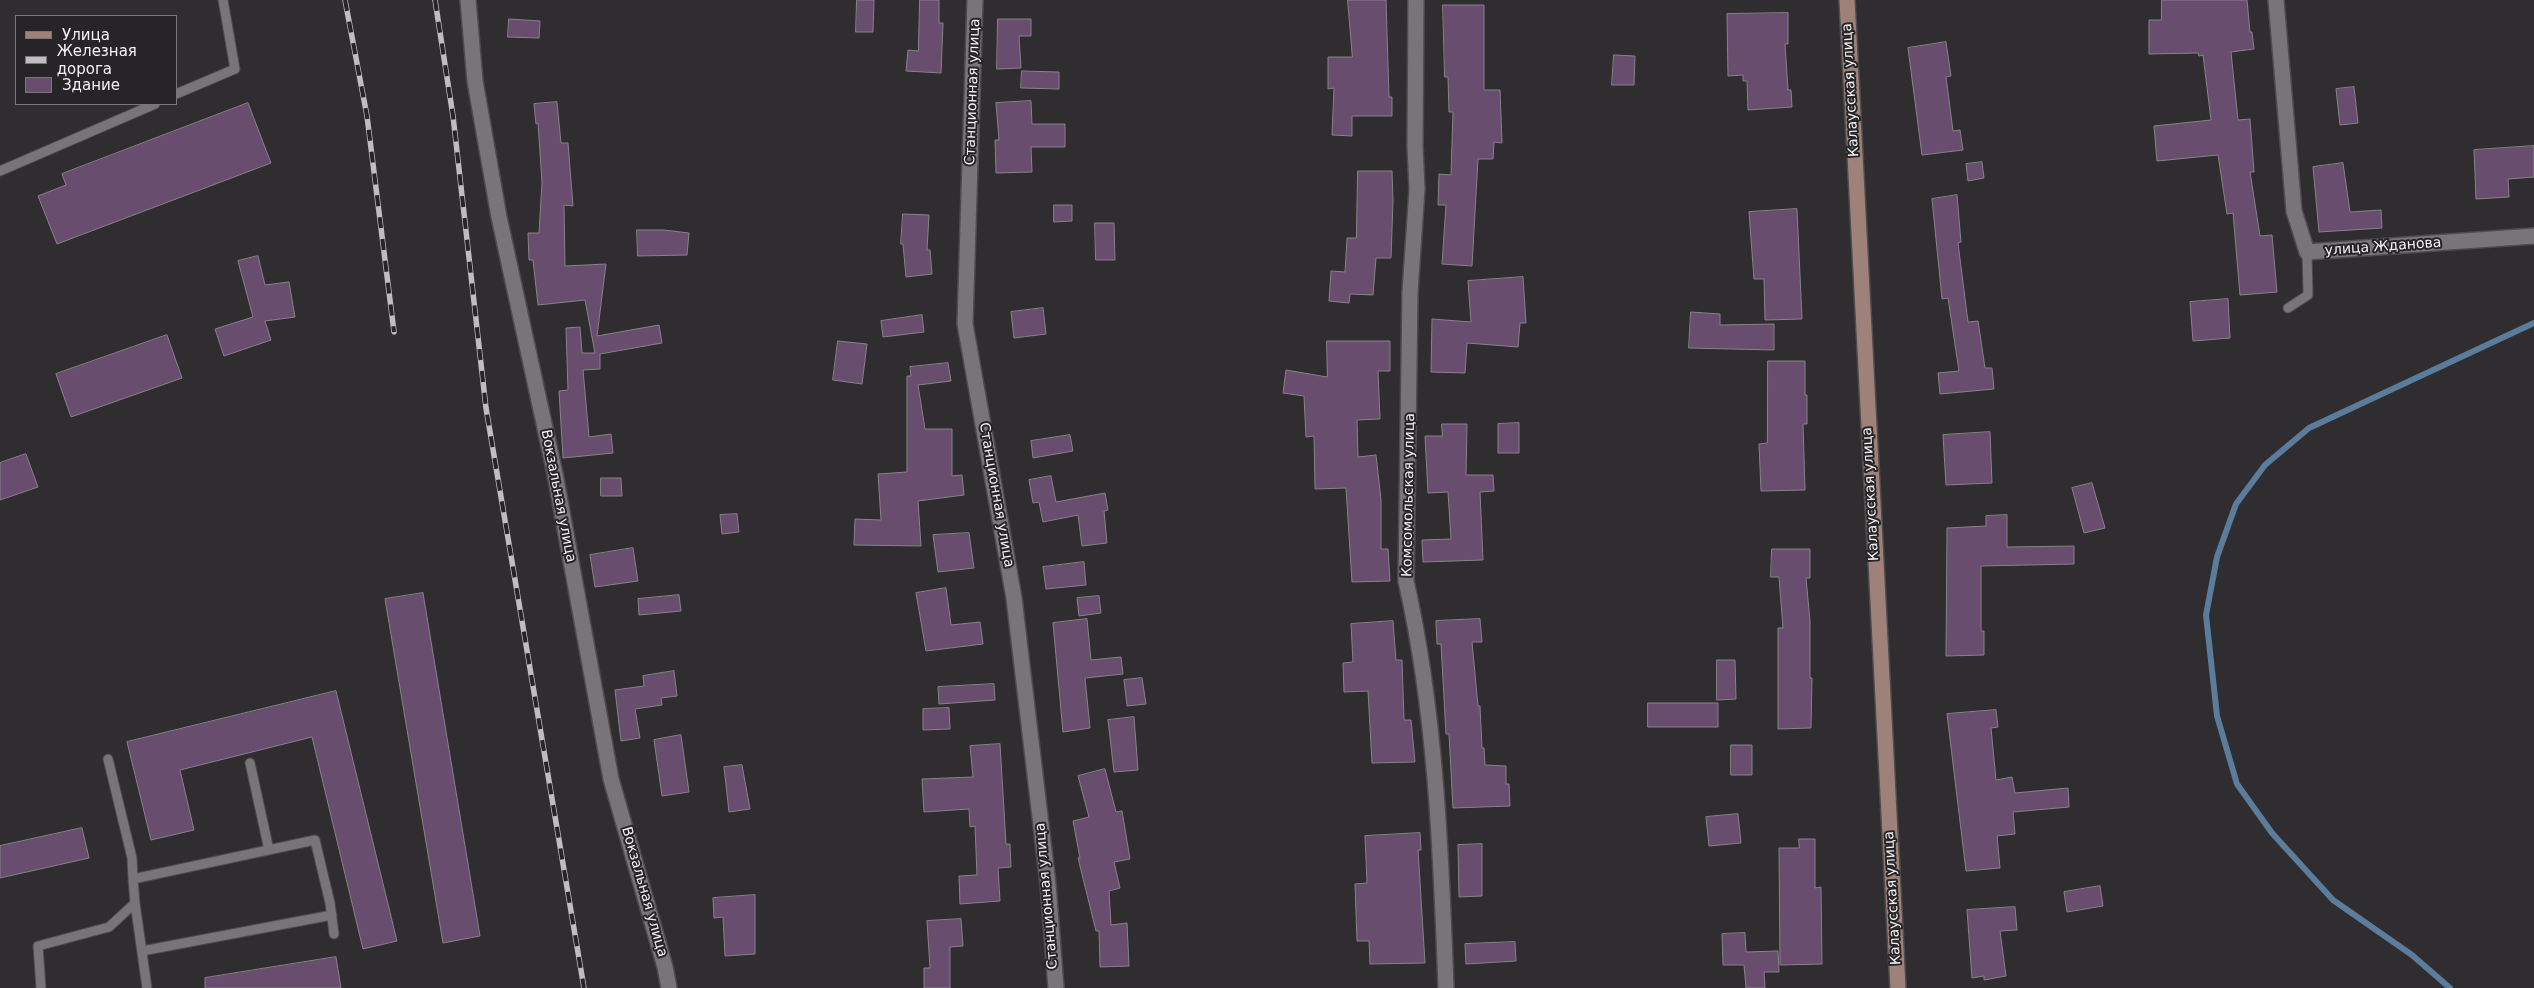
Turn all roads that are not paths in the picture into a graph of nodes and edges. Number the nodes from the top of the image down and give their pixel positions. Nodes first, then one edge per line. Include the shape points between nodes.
1 (223, 0) edge
2 (468, 0) edge
3 (975, 0) edge
4 (1416, 0) edge
5 (1847, 0) edge
6 (2276, 0) edge
7 (178, 93) edge
8 (153, 105) edge
9 (0, 171) edge
10 (2534, 236) edge
11 (2307, 252) junction
12 (2288, 308) dead end
13 (108, 759) dead end
14 (250, 763) dead end
15 (270, 850) junction
16 (133, 879) junction
17 (135, 903) junction
18 (332, 915) junction
19 (334, 934) dead end
20 (142, 951) junction
21 (41, 988) edge
22 (147, 988) edge
23 (669, 988) edge
24 (1056, 988) edge
25 (1446, 988) edge
26 (1898, 988) edge

1 - 7 lane via 235,69
2 - 23 street, Вокзальная улица via 475,81 499,217 555,474 611,779 666,967
3 - 24 street, Станционная улица via 966,324 1014,598 1048,884
4 - 25 street, Комсомольская улица via 1415,146 1418,189 1410,292 1406,581 1416,622 1439,819
5 - 26 street, Калаусская улица
6 - 11 street, улица Жданова via 2294,211
8 - 9 lane
10 - 11 street, улица Жданова
11 - 12 lane via 2308,295
13 - 16 lane via 132,858
14 - 15 lane
15 - 16 lane
15 - 18 lane via 315,840
16 - 17 lane
17 - 20 lane
17 - 21 lane via 109,927 38,946
18 - 19 lane
18 - 20 lane
20 - 22 lane

